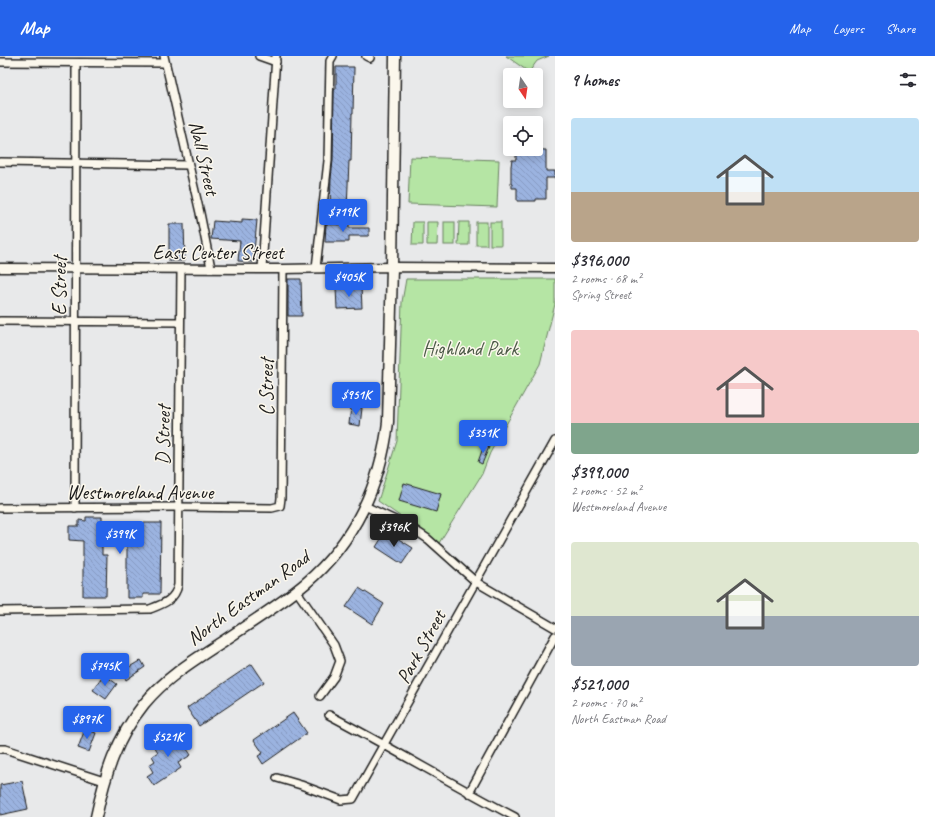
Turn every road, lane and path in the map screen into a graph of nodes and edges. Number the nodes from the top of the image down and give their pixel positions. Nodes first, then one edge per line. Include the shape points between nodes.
1 (259, 56) edge
2 (333, 56) edge
3 (395, 56) edge
4 (276, 59) edge
5 (2, 60) edge
6 (164, 60) edge
7 (76, 63) junction
8 (0, 162) edge
9 (76, 163) junction
10 (188, 165) junction
11 (392, 267) junction
12 (0, 268) edge
13 (75, 268) junction
14 (181, 268) junction
15 (211, 268) junction
16 (316, 268) junction
17 (555, 268) edge
18 (262, 269) junction
19 (283, 269) junction
20 (0, 321) edge
21 (75, 321) junction
22 (180, 322) junction
23 (555, 441) edge
24 (280, 506) joint
25 (365, 506) junction
26 (178, 507) junction
27 (0, 508) edge
28 (75, 508) junction
29 (476, 582) junction
30 (296, 590) junction
31 (0, 611) edge
32 (555, 628) edge
33 (555, 636) edge
34 (320, 696) dead end
35 (329, 715) dead end
36 (385, 744) junction
37 (0, 749) edge
38 (278, 778) dead end
39 (104, 780) junction
40 (469, 793) junction
41 (96, 817) edge
42 (515, 817) edge

1 - 4 street
2 - 16 street via 330,61 328,161
3 - 11 main road, North Eastman Road
4 - 18 street
5 - 7 street
6 - 7 street
6 - 10 street, Nall Street
7 - 9 street, E Street
8 - 9 street
9 - 10 street
9 - 13 street, E Street
10 - 15 street, Nall Street
11 - 16 street, East Center Street
11 - 17 street, East Center Street
11 - 25 main road, North Eastman Road via 386,442
12 - 13 street, East Center Street
13 - 14 street, East Center Street
13 - 21 street, E Street
14 - 15 street, East Center Street
14 - 22 street, D Street
15 - 18 street, East Center Street
16 - 19 street, East Center Street
18 - 19 street, East Center Street
19 - 24 street, C Street
20 - 21 street
21 - 22 street
21 - 28 street, E Street
22 - 26 street, D Street
23 - 29 street, Park Street
24 - 26 street, Westmoreland Avenue
25 - 29 street via 410,527 430,541
25 - 30 main road, North Eastman Road via 337,551 314,576
26 - 28 street, Westmoreland Avenue
26 - 31 street, D Street via 178,585 176,593 169,600 150,609
27 - 28 street, Westmoreland Avenue
29 - 32 street
29 - 36 street, Park Street
30 - 34 street via 334,645 340,660 334,677
30 - 39 main road, North Eastman Road via 189,664 157,690 126,730 114,752
33 - 40 street
35 - 36 street
36 - 38 street, Park Street via 353,799 341,800
36 - 40 street
37 - 39 street
39 - 41 main road, North Eastman Road
40 - 42 street

